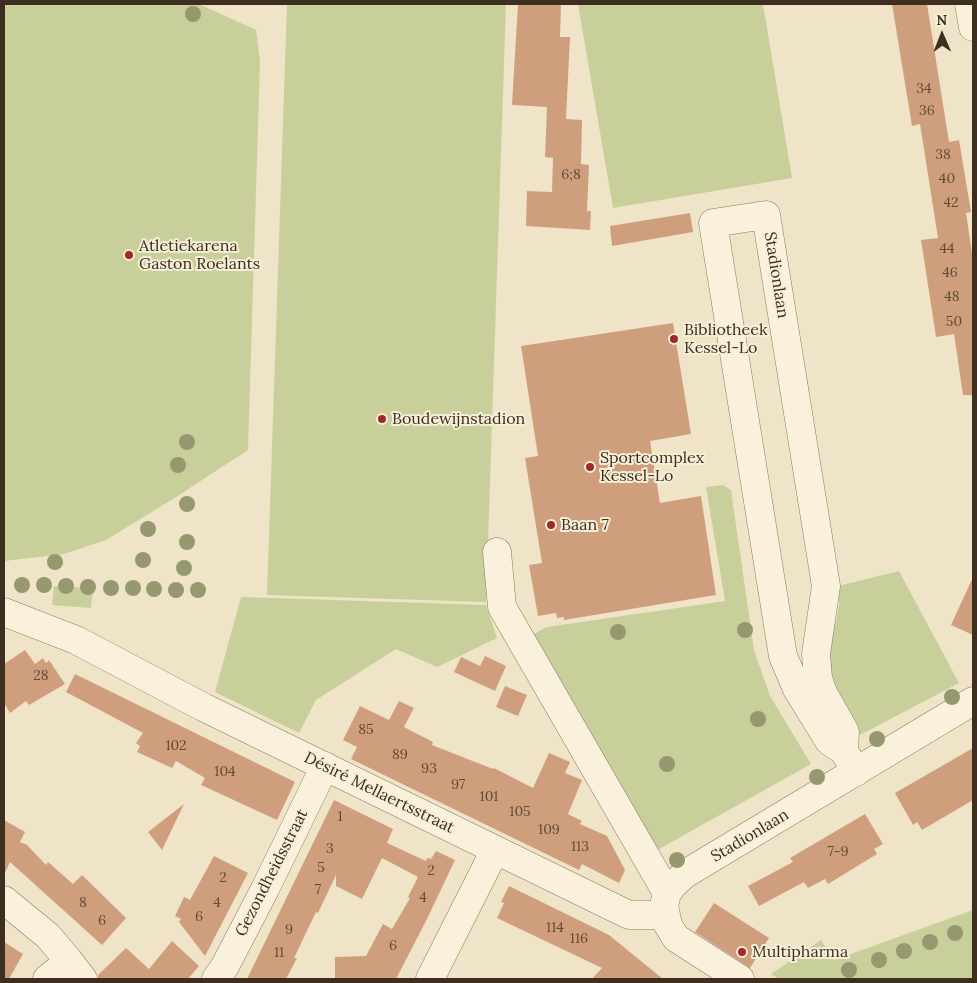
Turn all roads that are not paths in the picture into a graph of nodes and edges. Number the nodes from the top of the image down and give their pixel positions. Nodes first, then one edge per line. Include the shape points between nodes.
1 (969, 4) edge
2 (973, 26) edge
3 (497, 552) dead end
4 (6, 615) edge
5 (973, 701) edge
6 (850, 761) junction
7 (325, 766) junction
8 (495, 850) junction
9 (4, 900) edge
10 (666, 904) junction
11 (76, 970) edge
12 (48, 979) edge
13 (216, 979) edge
14 (430, 979) edge
15 (740, 979) edge

1 - 2 street
3 - 10 street via 502,607
4 - 7 street, Désiré Mellaertsstraat via 76,640
5 - 6 street, Stadionlaan
6 - 6 street, Stadionlaan via 845,732 818,678 816,654 826,586 766,215 713,223 783,656 797,689 829,741
6 - 10 street, Stadionlaan via 685,874
7 - 8 street, Désiré Mellaertsstraat
7 - 13 street, Gezondheidsstraat via 265,889
8 - 10 street, Désiré Mellaertsstraat via 629,915
8 - 14 street
9 - 11 street via 48,936
10 - 15 street via 668,925 676,938
11 - 12 street

